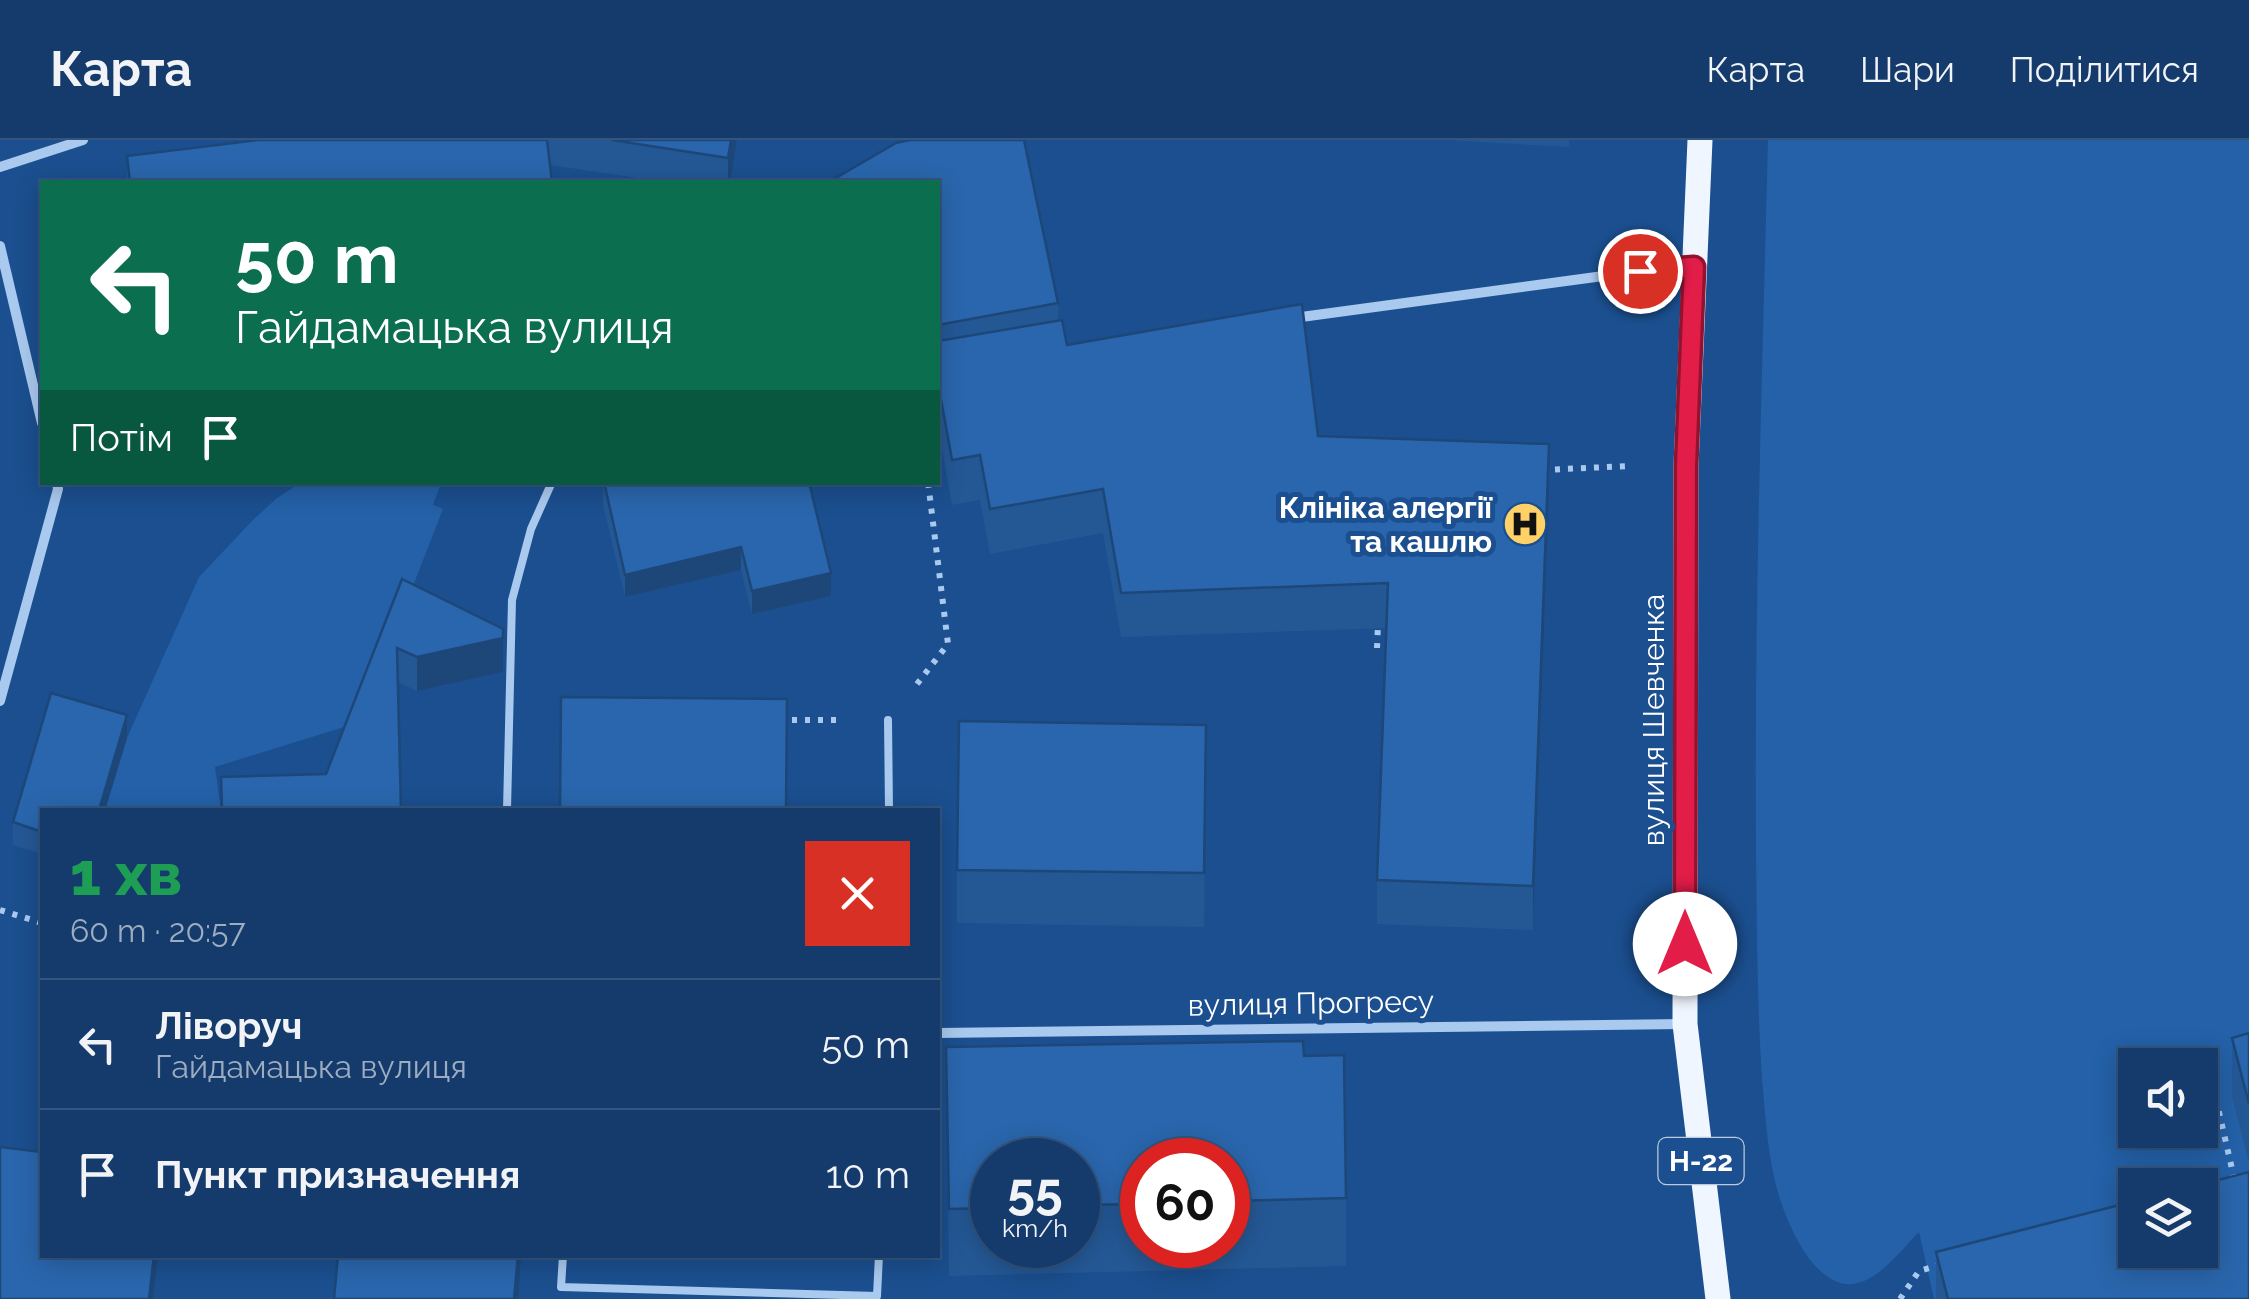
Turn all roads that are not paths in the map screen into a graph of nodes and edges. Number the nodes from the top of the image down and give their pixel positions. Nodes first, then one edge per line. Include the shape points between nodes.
1 (83, 140) edge
2 (1700, 140) edge
3 (0, 167) edge
4 (0, 246) edge
5 (1694, 267) junction
6 (1273, 320) edge
7 (40, 416) edge
8 (57, 485) edge
9 (551, 485) edge
10 (0, 701) edge
11 (888, 720) road end
12 (507, 808) edge
13 (889, 808) edge
14 (1685, 1024) junction
15 (940, 1033) edge
16 (563, 1258) edge
17 (879, 1258) edge
18 (1718, 1299) edge

1 - 3 street
2 - 5 main road, вулиця Шевченка / Н-22
4 - 7 street
5 - 6 street
5 - 14 main road, вулиця Шевченка / Н-22 via 1686,466
8 - 10 street
9 - 12 lane via 512,600
11 - 13 lane
14 - 15 street, вулиця Прогресу
14 - 18 main road, вулиця Шевченка / Н-22
16 - 17 lane via 562,1287 877,1296

